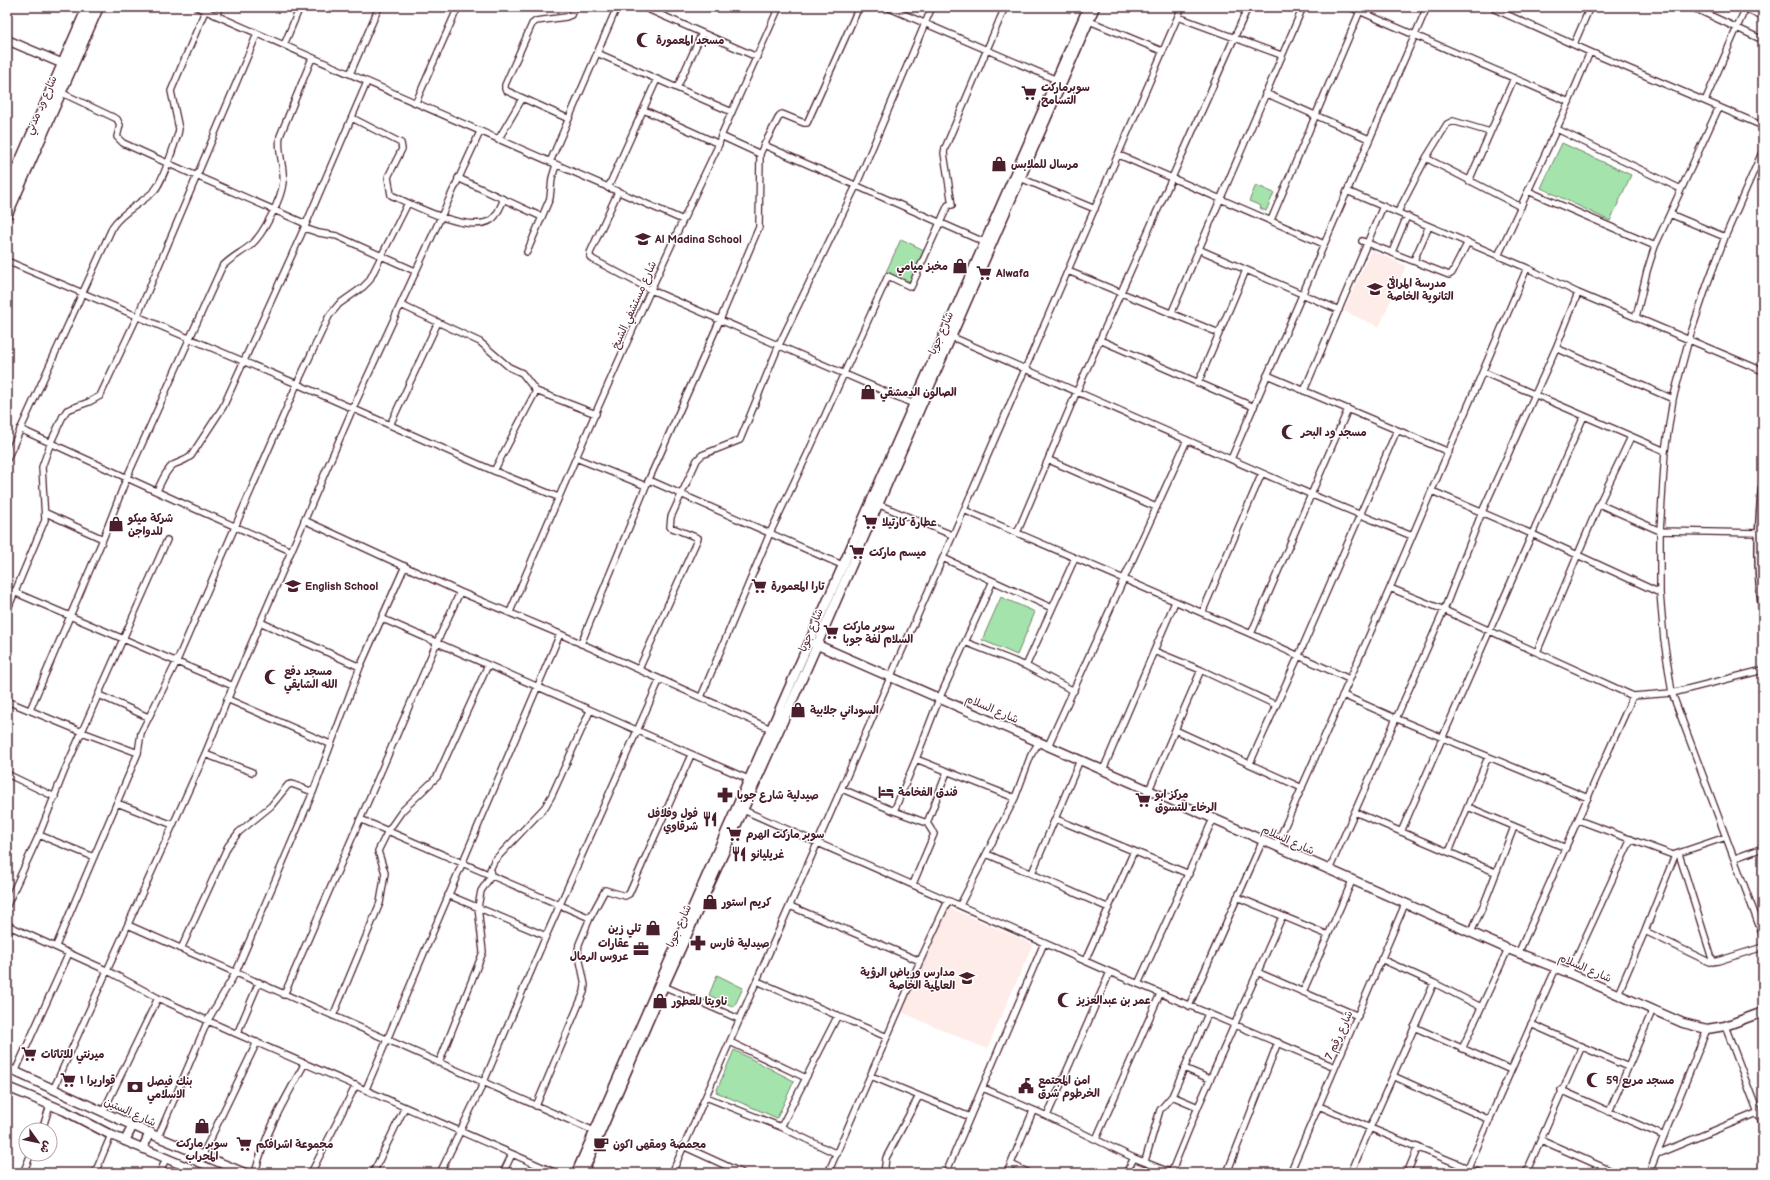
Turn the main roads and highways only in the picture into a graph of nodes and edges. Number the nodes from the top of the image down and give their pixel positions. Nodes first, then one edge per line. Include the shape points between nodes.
1 (88, 7) edge
2 (98, 7) edge
3 (1746, 7) edge
4 (1763, 15) edge
5 (67, 65) junction
6 (7, 192) edge
7 (7, 214) edge

1 - 5 highway, شارع ود مدني
2 - 5 highway, شارع ود مدني
3 - 4 main road
5 - 6 highway, شارع ود مدني
5 - 7 highway, شارع ود مدني via 60,92

